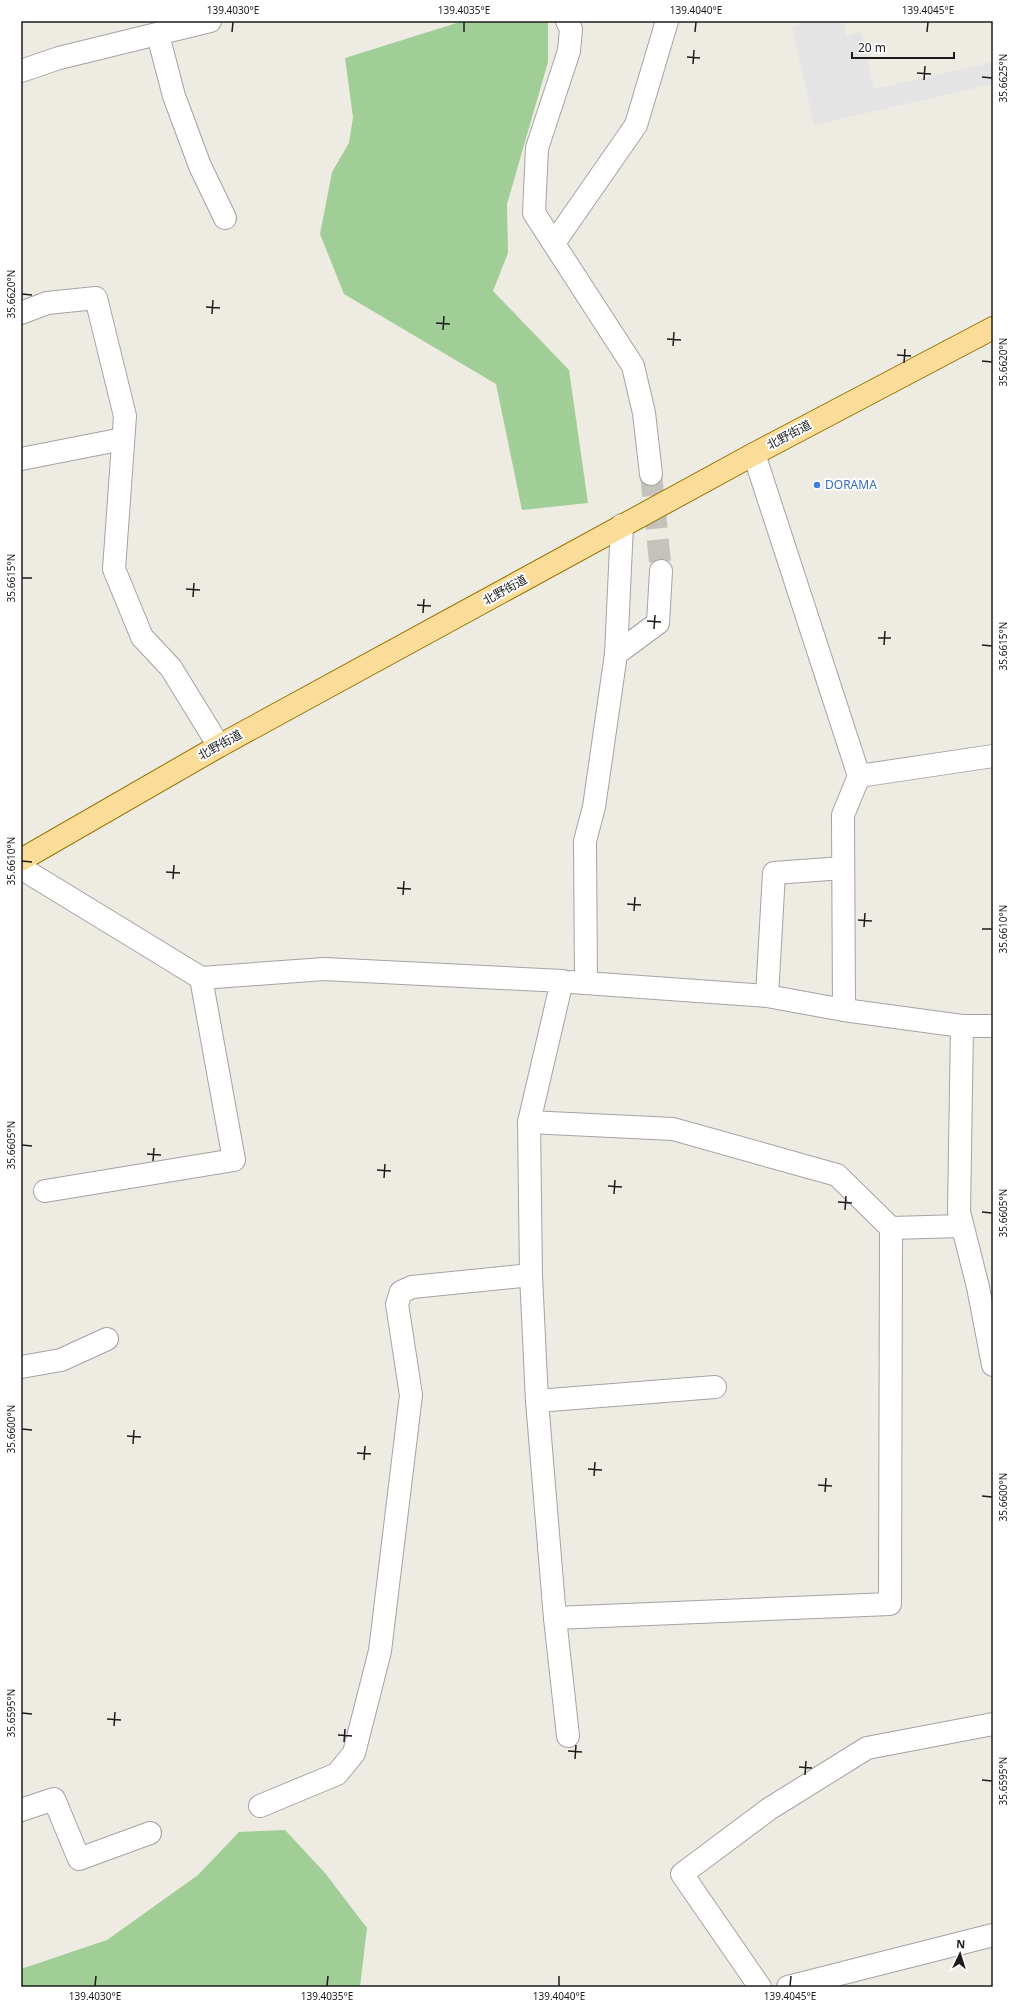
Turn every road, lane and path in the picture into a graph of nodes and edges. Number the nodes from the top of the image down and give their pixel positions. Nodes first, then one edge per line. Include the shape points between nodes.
1 (210, 21) edge
2 (567, 21) edge
3 (667, 21) edge
4 (158, 35) junction
5 (21, 71) edge
6 (225, 218) dead end
7 (554, 243) junction
8 (21, 313) edge
9 (993, 328) edge
10 (123, 439) junction
11 (754, 454) junction
12 (21, 459) edge
13 (651, 474) tunnel mouth
14 (622, 525) junction
15 (661, 571) tunnel mouth
16 (616, 654) junction
17 (219, 746) junction
18 (993, 756) edge
19 (859, 776) junction
20 (21, 860) edge
21 (21, 868) edge
22 (843, 868) junction
23 (201, 978) junction
24 (562, 981) junction
25 (586, 983) junction
26 (767, 996) junction
27 (844, 1010) junction
28 (962, 1026) junction
29 (993, 1026) edge
30 (529, 1122) junction
31 (45, 1191) dead end
32 (962, 1226) junction
33 (890, 1228) junction
34 (531, 1275) junction
35 (986, 1284) edge
36 (107, 1339) dead end
37 (993, 1365) edge
38 (21, 1367) edge
39 (715, 1387) dead end
40 (537, 1401) junction
41 (555, 1618) junction
42 (993, 1724) edge
43 (568, 1736) dead end
44 (260, 1806) dead end
45 (21, 1810) edge
46 (150, 1832) dead end
47 (993, 1935) edge
48 (760, 1987) edge
49 (788, 1987) edge

1 - 4 street
2 - 7 street via 571,29 569,51 537,148 534,213
3 - 7 street via 636,125
4 - 5 street via 59,58
4 - 6 street via 174,96 200,166
7 - 13 street via 634,366 644,413
8 - 10 street via 47,303 96,298 125,416
9 - 11 main road, 北野街道
10 - 12 street
10 - 17 street via 114,569 142,637 171,668
11 - 14 main road, 北野街道
11 - 19 street
14 - 16 street
14 - 17 main road, 北野街道
15 - 16 street via 658,623
16 - 25 street via 594,807 584,841
17 - 20 main road, 北野街道
18 - 19 street
19 - 22 street via 843,815
21 - 23 street
22 - 26 street via 774,873
22 - 27 street
23 - 24 street via 324,969
23 - 31 street via 234,1160
24 - 25 street
24 - 30 street
25 - 26 street
26 - 27 street
27 - 28 street
28 - 29 street
28 - 32 street via 959,1212
30 - 33 street via 673,1129 837,1175
30 - 34 street
32 - 33 street
32 - 35 street
33 - 41 street via 890,1604
34 - 40 street
34 - 44 street via 412,1287 402,1292 397,1304 411,1395 380,1650 354,1753 337,1774
35 - 37 street
36 - 38 street via 61,1360
39 - 40 street
40 - 41 street
41 - 43 street
42 - 48 street via 867,1748 769,1809 682,1874
45 - 46 street via 54,1799 79,1859
47 - 49 street

